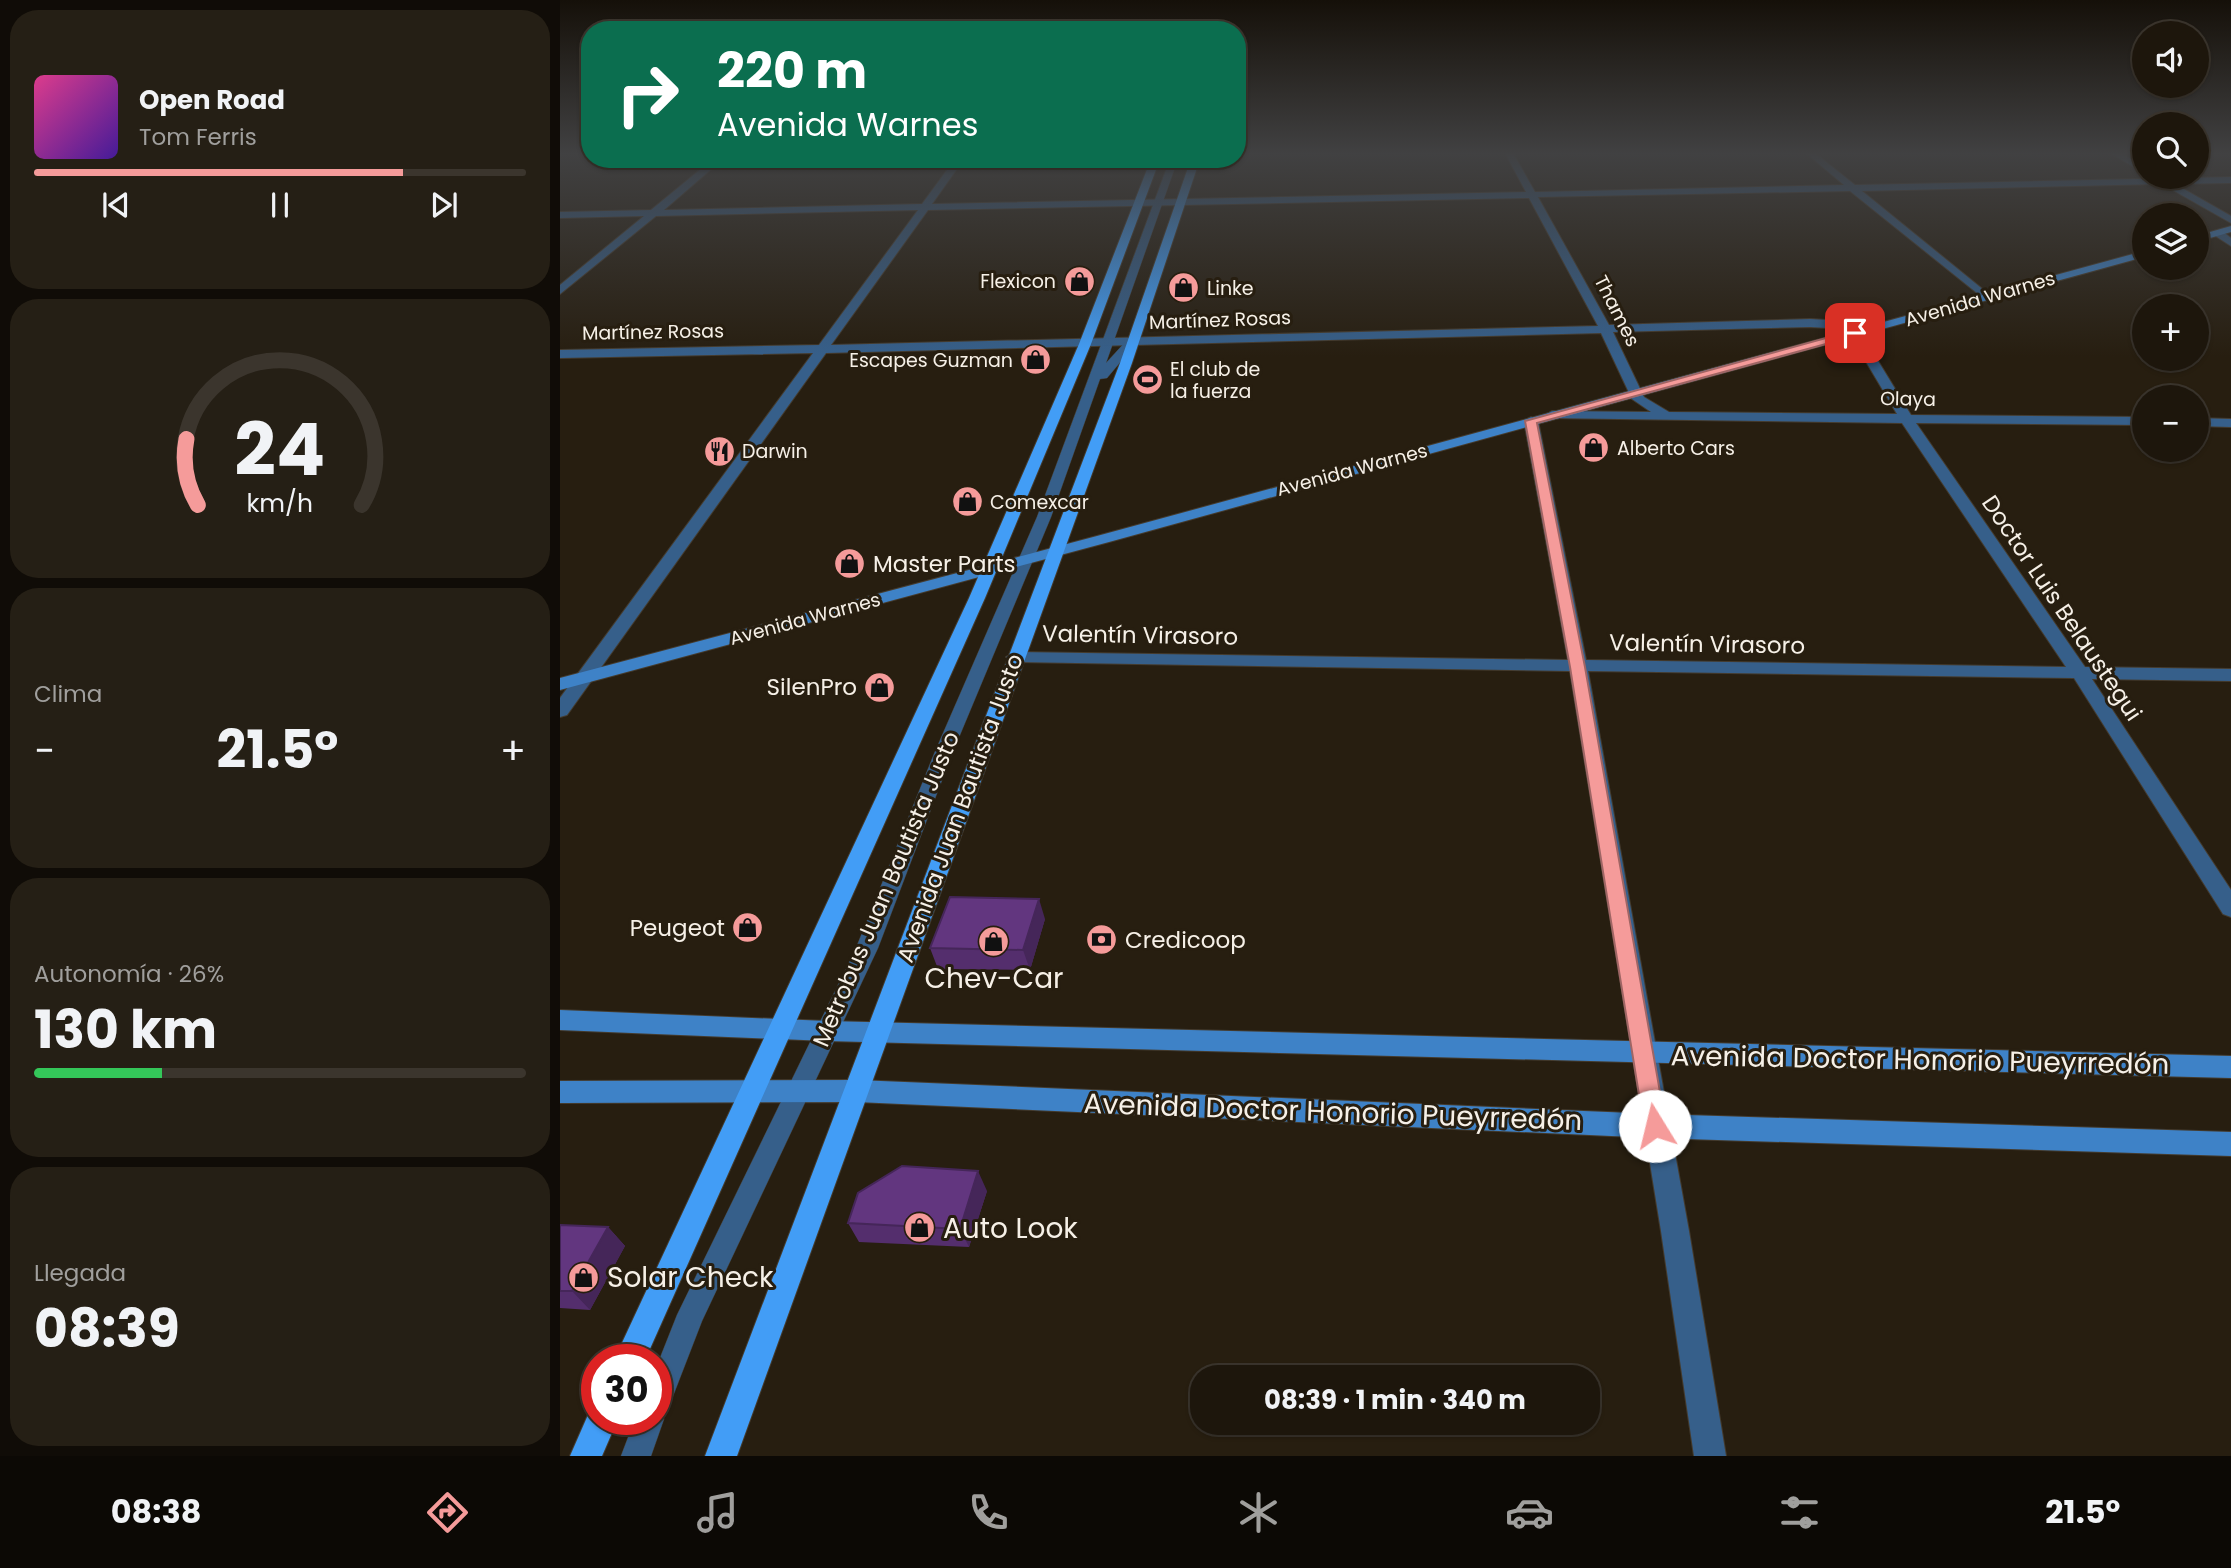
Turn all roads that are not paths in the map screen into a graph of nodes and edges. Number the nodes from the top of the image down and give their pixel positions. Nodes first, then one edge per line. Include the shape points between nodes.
1 (644, 221) edge
2 (915, 221) edge
3 (1132, 221) edge
4 (1153, 221) edge
5 (1173, 221) edge
6 (1548, 221) edge
7 (1891, 221) edge
8 (2231, 229) edge
9 (2218, 233) junction
10 (2209, 235) edge
11 (2231, 243) edge
12 (2132, 257) edge
13 (560, 291) edge
14 (1987, 298) junction
15 (1880, 327) junction
16 (1605, 328) junction
17 (1855, 333) junction
18 (1132, 341) junction
19 (1109, 342) junction
20 (1085, 344) junction
21 (824, 349) junction
22 (560, 354) edge
23 (1628, 377) junction
24 (1662, 385) junction
25 (1635, 393) junction
26 (1085, 406) junction
27 (1552, 415) junction
28 (1671, 415) junction
29 (1906, 418) junction
30 (1531, 421) junction
31 (2132, 421) edge
32 (2209, 422) edge
33 (2231, 423) edge
34 (1055, 551) junction
35 (1027, 559) junction
36 (989, 569) junction
37 (1015, 657) junction
38 (1578, 667) junction
39 (2079, 672) junction
40 (2231, 675) edge
41 (586, 676) junction
42 (560, 684) edge
43 (560, 711) edge
44 (2231, 908) edge
45 (560, 1020) edge
46 (778, 1029) junction
47 (827, 1031) junction
48 (879, 1031) junction
49 (1643, 1053) junction
50 (2231, 1067) edge
51 (750, 1091) junction
52 (800, 1091) junction
53 (857, 1091) junction
54 (560, 1092) edge
55 (1655, 1126) junction
56 (2231, 1144) edge
57 (636, 1344) edge
58 (672, 1363) edge
59 (595, 1435) edge
60 (644, 1435) edge
61 (586, 1456) edge
62 (636, 1456) edge
63 (721, 1456) edge
64 (1710, 1456) edge

1 - 13 street
2 - 21 street
3 - 20 main road
4 - 19 lane, Metrobus Juan Bautista Justo
5 - 18 main road, Avenida Juan Bautista Justo
6 - 16 street, Thames
7 - 14 street
8 - 9 main road
9 - 10 main road
9 - 11 street
12 - 14 main road, Avenida Warnes
14 - 15 main road, Avenida Warnes
15 - 16 street, Martínez Rosas via 1810,323
15 - 17 main road, Avenida Warnes
16 - 18 street, Martínez Rosas
16 - 23 street, Thames
17 - 24 main road, Avenida Warnes
17 - 29 street, Doctor Luis Belaustegui
18 - 19 street, Martínez Rosas
18 - 26 lane, Metrobus Juan Bautista Justo via 1112,362
18 - 34 main road, Avenida Juan Bautista Justo
19 - 20 street, Martínez Rosas
19 - 26 lane, Metrobus Juan Bautista Justo
20 - 21 street, Martínez Rosas
20 - 36 main road
21 - 22 street, Martínez Rosas
21 - 41 street
23 - 24 street, Thames
23 - 25 street, Thames
24 - 25 main road, Avenida Warnes
25 - 27 main road, Avenida Warnes
25 - 28 street, Olaya via 1646,405
26 - 35 lane, Metrobus Juan Bautista Justo
27 - 28 street, Olaya
27 - 30 main road, Avenida Warnes
28 - 29 street, Olaya
29 - 31 street, Olaya
29 - 39 street, Doctor Luis Belaustegui
30 - 34 main road, Avenida Warnes
30 - 38 street
32 - 33 street
34 - 35 main road, Avenida Warnes
34 - 37 main road, Avenida Juan Bautista Justo
35 - 36 main road, Avenida Warnes
35 - 47 lane, Metrobus Juan Bautista Justo via 943,754 867,948
36 - 41 main road, Avenida Warnes
36 - 46 main road
37 - 38 street, Valentín Virasoro
37 - 48 main road, Avenida Juan Bautista Justo
38 - 39 street, Valentín Virasoro
38 - 49 street
39 - 40 street, Valentín Virasoro
39 - 44 street, Doctor Luis Belaustegui
41 - 42 main road, Avenida Warnes
41 - 43 street
45 - 46 main road, Avenida Doctor Honorio Pueyrredón
46 - 47 main road, Avenida Doctor Honorio Pueyrredón
46 - 51 main road
47 - 48 main road, Avenida Doctor Honorio Pueyrredón
47 - 52 lane, Metrobus Juan Bautista Justo
48 - 49 main road, Avenida Doctor Honorio Pueyrredón
48 - 53 main road, Avenida Juan Bautista Justo
49 - 50 main road, Avenida Doctor Honorio Pueyrredón
49 - 55 street
51 - 52 main road, Avenida Doctor Honorio Pueyrredón
51 - 54 main road, Avenida Doctor Honorio Pueyrredón
51 - 57 main road
52 - 53 main road, Avenida Doctor Honorio Pueyrredón
52 - 58 lane, Metrobus Juan Bautista Justo
53 - 55 main road, Avenida Doctor Honorio Pueyrredón
53 - 63 main road, Avenida Juan Bautista Justo
55 - 56 main road, Avenida Doctor Honorio Pueyrredón
55 - 64 street
59 - 61 main road
60 - 62 lane

